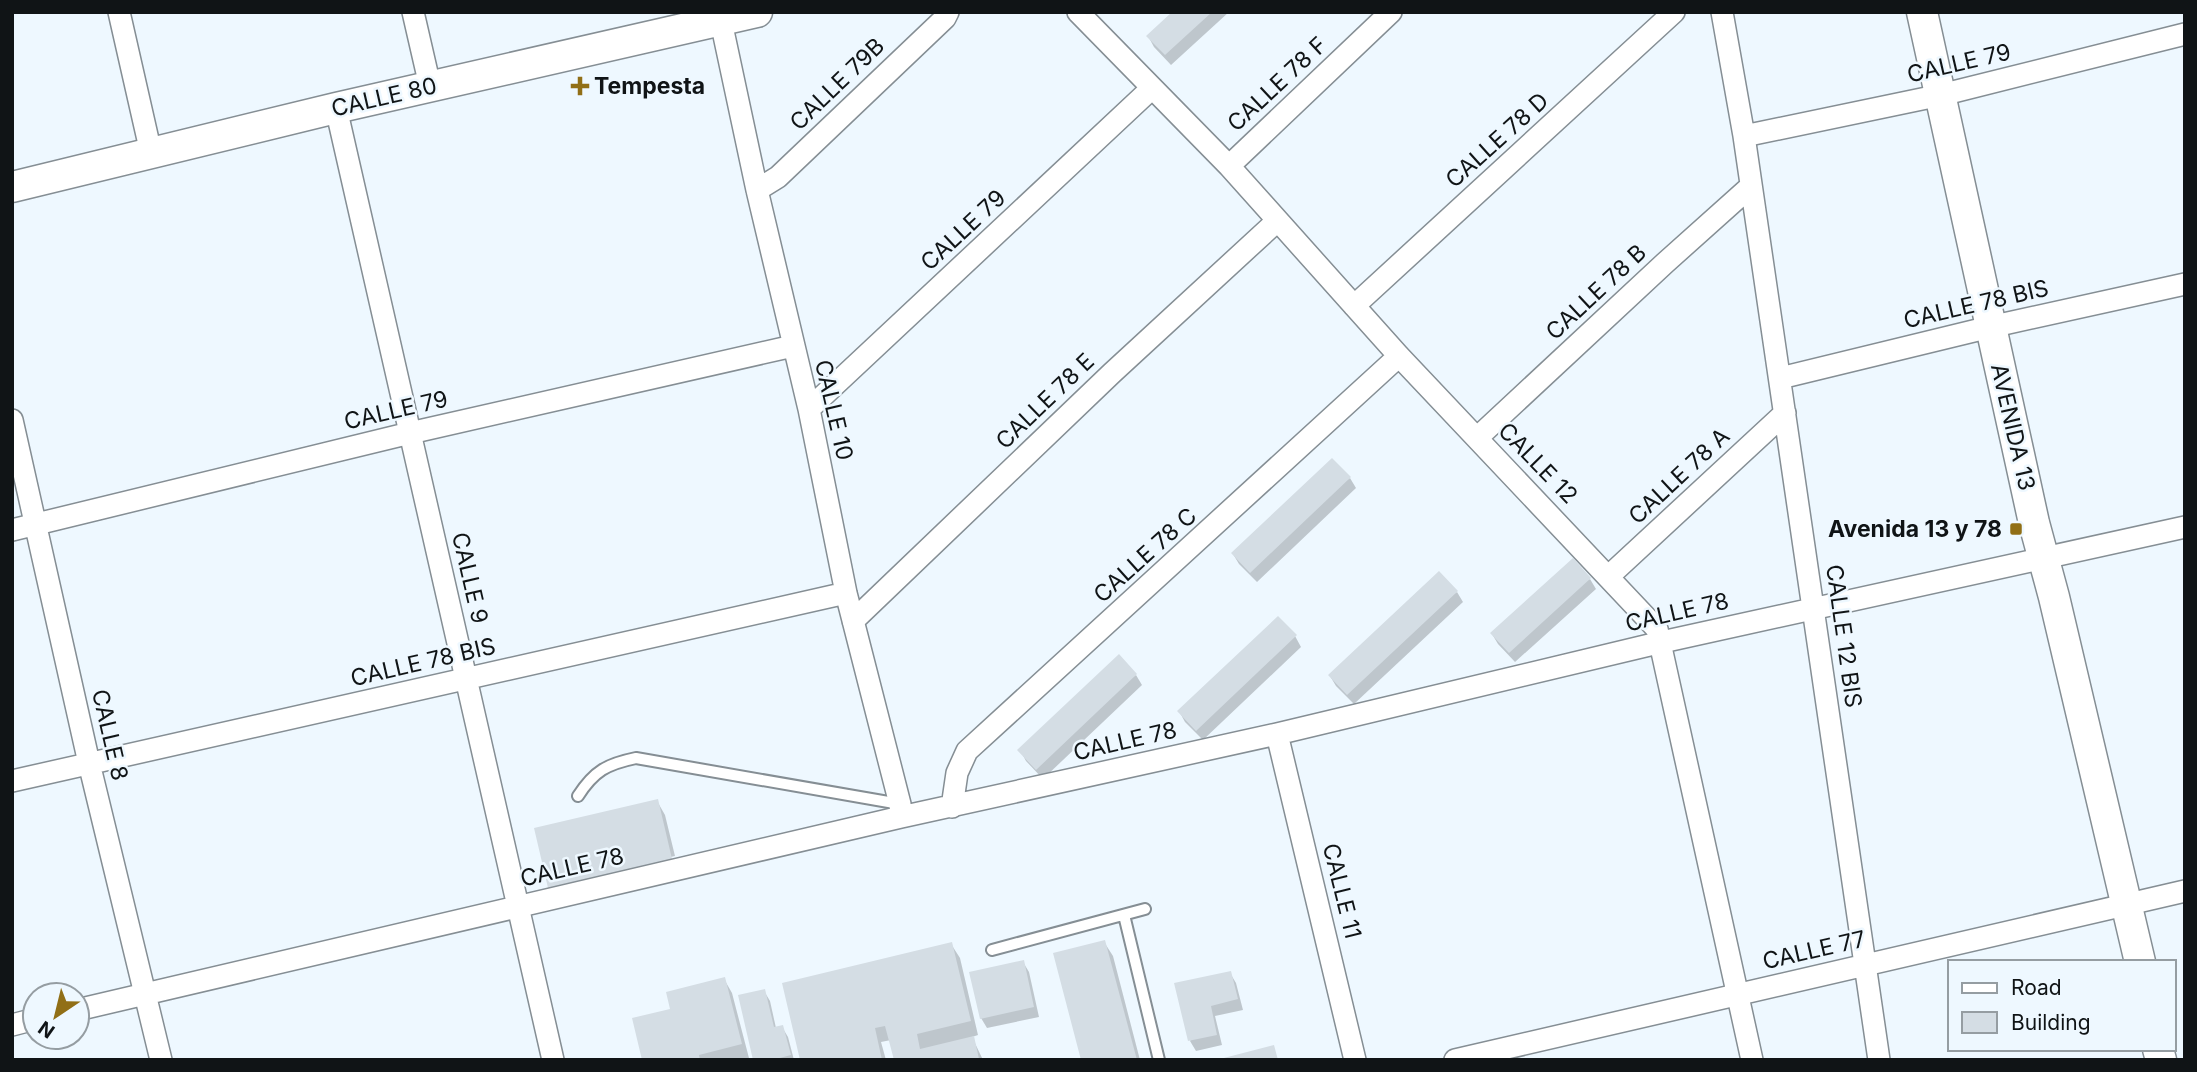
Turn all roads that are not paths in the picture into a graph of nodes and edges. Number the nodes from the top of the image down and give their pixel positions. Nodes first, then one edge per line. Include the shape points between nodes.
1 (119, 12) edge
2 (413, 12) edge
3 (757, 12) edge
4 (948, 12) edge
5 (1079, 12) edge
6 (1391, 12) edge
7 (1674, 12) edge
8 (1722, 12) edge
9 (1922, 12) edge
10 (720, 16) edge
11 (2185, 34) edge
12 (430, 86) junction
13 (1152, 88) junction
14 (1941, 95) junction
15 (336, 108) junction
16 (1744, 136) junction
17 (151, 153) junction
18 (1228, 166) junction
19 (12, 187) edge
20 (1751, 187) junction
21 (757, 190) junction
22 (1277, 221) junction
23 (2185, 284) edge
24 (1354, 306) junction
25 (1990, 327) junction
26 (793, 346) junction
27 (1399, 356) junction
28 (1780, 378) junction
29 (809, 409) junction
30 (1785, 413) junction
31 (12, 420) edge
32 (410, 433) junction
33 (1477, 438) junction
34 (36, 525) junction
35 (2185, 527) edge
36 (12, 530) edge
37 (2043, 559) junction
38 (1609, 576) junction
39 (846, 593) junction
40 (1814, 608) junction
41 (853, 621) junction
42 (1662, 642) junction
43 (466, 680) junction
44 (1277, 734) junction
45 (89, 763) junction
46 (12, 781) edge
47 (578, 796) dead end
48 (952, 807) junction
49 (901, 811) junction
50 (2185, 891) edge
51 (2127, 904) junction
52 (519, 906) junction
53 (1145, 909) dead end
54 (1124, 915) junction
55 (992, 950) dead end
56 (2140, 960) edge
57 (1865, 965) junction
58 (145, 994) junction
59 (1739, 994) junction
60 (91, 1007) edge
61 (161, 1060) edge
62 (553, 1060) edge
63 (1159, 1060) edge
64 (1355, 1060) edge
65 (1455, 1060) edge
66 (1752, 1060) edge
67 (1879, 1060) edge

1 - 17 street
2 - 12 street
3 - 10 street, CALLE 80
4 - 21 street, CALLE 79B via 778,177
5 - 13 street, CALLE 12
6 - 18 street, CALLE 78 F
7 - 24 street, CALLE 78 D
8 - 16 street, CALLE 12 BIS
9 - 14 street, AVENIDA 13
10 - 12 street, CALLE 80
10 - 21 street, CALLE 10
11 - 14 street, CALLE 79
12 - 15 street, CALLE 80
13 - 18 street, CALLE 12
13 - 29 street, CALLE 79
14 - 16 street, CALLE 79
14 - 25 street, AVENIDA 13
15 - 17 street, CALLE 80
15 - 32 street, CALLE 9
16 - 20 street, CALLE 12 BIS
17 - 19 street, CALLE 80
18 - 22 street, CALLE 12
20 - 28 street, CALLE 12 BIS
20 - 33 street, CALLE 78 B
21 - 26 street, CALLE 10
22 - 24 street, CALLE 12
22 - 41 street, CALLE 78 E
23 - 25 street, CALLE 78 BIS
24 - 27 street, CALLE 12
25 - 28 street, CALLE 78 BIS
25 - 37 street, AVENIDA 13
26 - 29 street, CALLE 10
26 - 32 street, CALLE 79
27 - 33 street, CALLE 12
27 - 48 street, CALLE 78 C via 967,751 957,773
28 - 30 street, CALLE 12 BIS
29 - 39 street, CALLE 10
30 - 38 street, CALLE 78 A
30 - 40 street, CALLE 12 BIS
31 - 34 street, CALLE 8
32 - 34 street, CALLE 79
32 - 43 street, CALLE 9
33 - 38 street, CALLE 12
34 - 36 street, CALLE 79
34 - 45 street, CALLE 8
35 - 37 street, CALLE 78
37 - 40 street, CALLE 78
37 - 51 street, AVENIDA 13
38 - 42 street, CALLE 12 via 1657,629
39 - 41 street, CALLE 10
39 - 43 street, CALLE 78 BIS
40 - 42 street, CALLE 78
40 - 57 street, CALLE 12 BIS
41 - 49 street, CALLE 10
42 - 44 street, CALLE 78
42 - 59 street, CALLE 12
43 - 45 street, CALLE 78 BIS
43 - 52 street, CALLE 9
44 - 48 street, CALLE 78
44 - 64 street, CALLE 11
45 - 46 street, CALLE 78 BIS
45 - 58 street, CALLE 8
47 - 49 lane via 603,768 636,758
48 - 49 street, CALLE 78
49 - 52 street, CALLE 78
50 - 51 street, CALLE 77
51 - 56 street, AVENIDA 13
51 - 57 street, CALLE 77
52 - 58 street, CALLE 78
52 - 62 street, CALLE 9
53 - 54 lane
54 - 55 lane
54 - 63 lane
57 - 59 street, CALLE 77
57 - 67 street, CALLE 12 BIS
58 - 60 street, CALLE 78
58 - 61 street, CALLE 8
59 - 65 street, CALLE 77
59 - 66 street, CALLE 12

